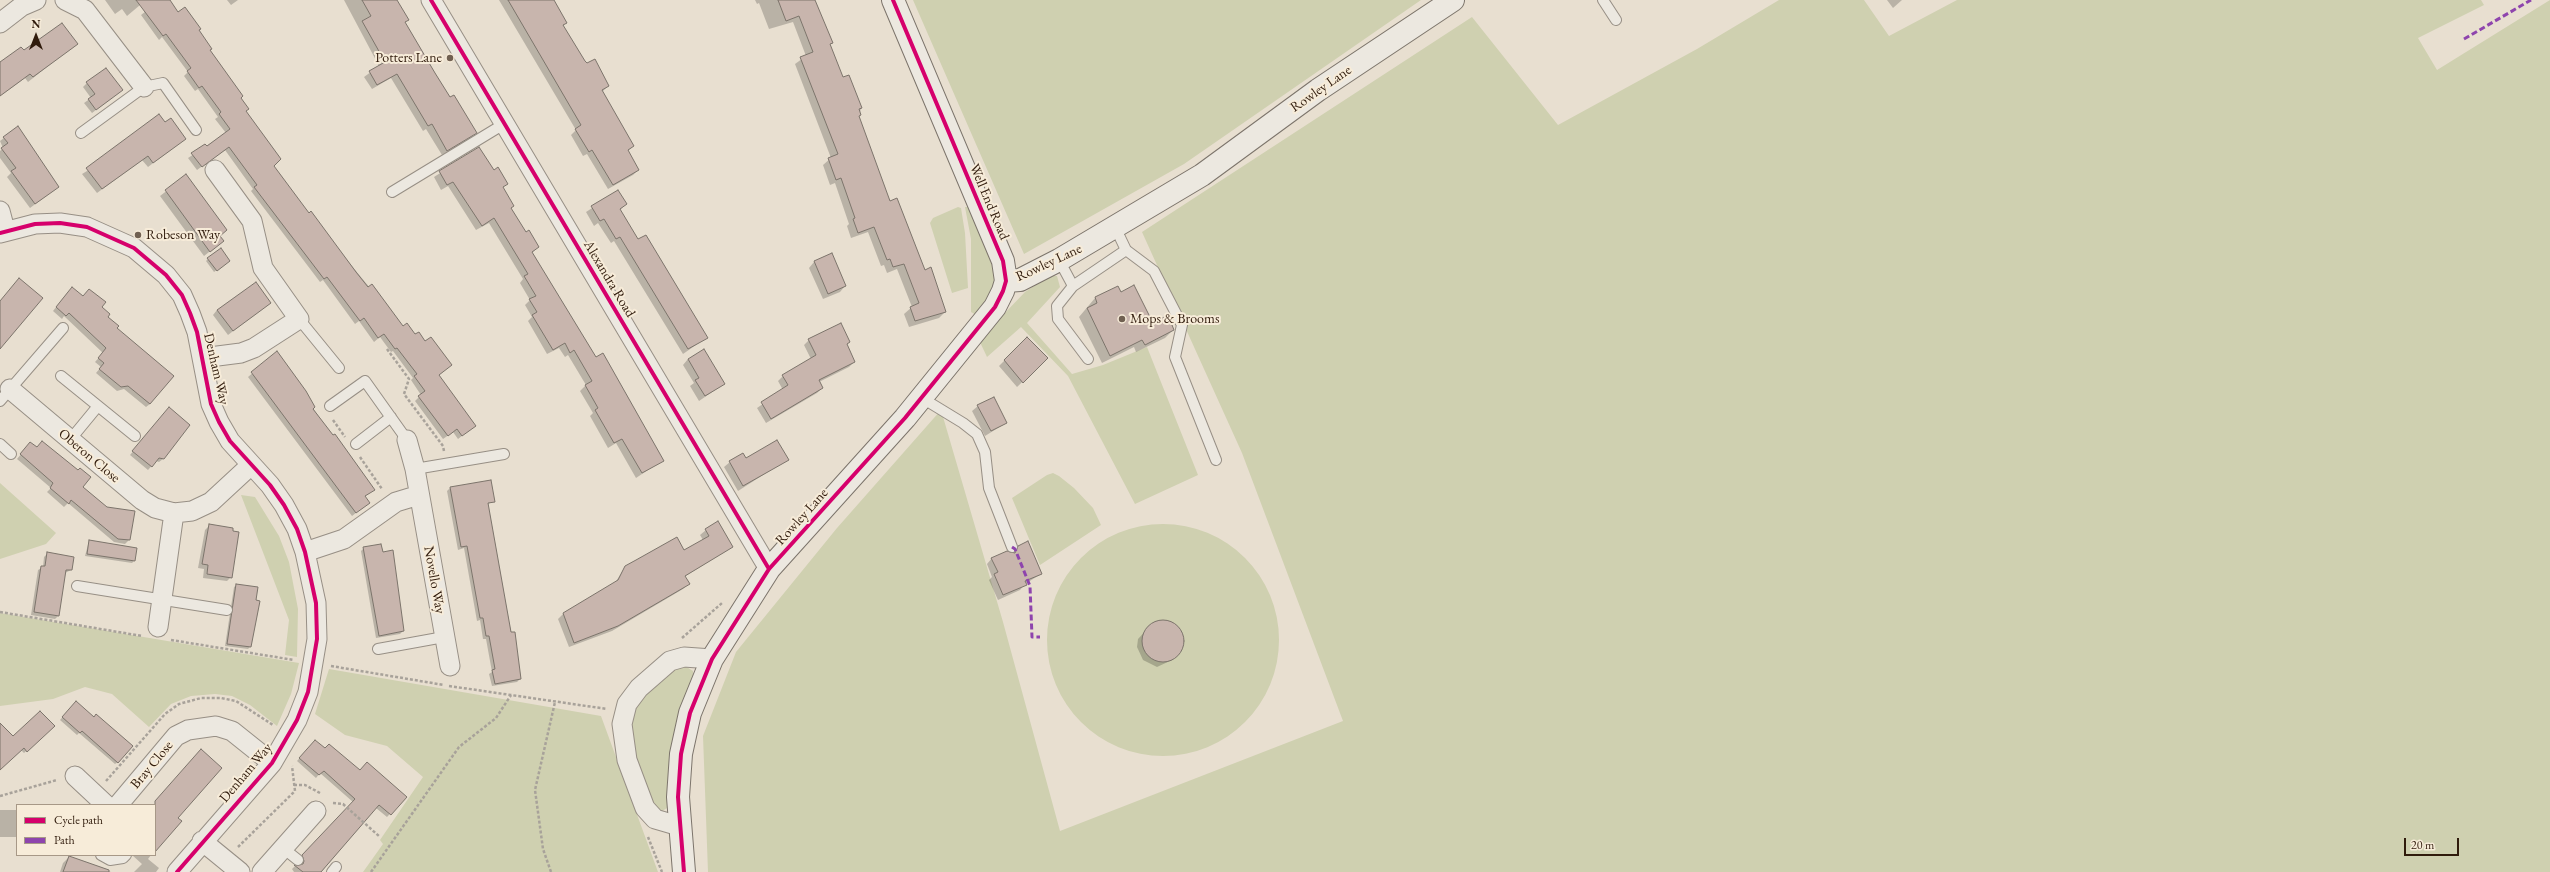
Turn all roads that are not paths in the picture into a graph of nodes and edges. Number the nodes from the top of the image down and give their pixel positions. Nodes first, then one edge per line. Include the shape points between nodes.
1 (36, 0) edge
2 (65, 0) edge
3 (431, 0) edge
4 (893, 0) edge
5 (1453, 0) edge
6 (1603, 0) edge
7 (1616, 20) dead end
8 (0, 23) edge
9 (144, 87) junction
10 (504, 124) junction
11 (196, 130) dead end
12 (80, 133) dead end
13 (215, 170) dead end
14 (392, 192) dead end
15 (0, 211) edge
16 (1116, 229) junction
17 (3, 232) edge
18 (1126, 250) junction
19 (1059, 260) junction
20 (1006, 281) junction
21 (1074, 286) junction
22 (299, 320) junction
23 (63, 328) dead end
24 (202, 358) junction
25 (1088, 359) dead end
26 (339, 368) dead end
27 (60, 376) dead end
28 (5, 395) edge
29 (922, 398) junction
30 (98, 406) junction
31 (330, 406) dead end
32 (391, 417) junction
33 (134, 436) dead end
34 (70, 440) junction
35 (407, 440) joint
36 (0, 444) edge
37 (356, 444) dead end
38 (11, 454) dead end
39 (504, 454) dead end
40 (1216, 460) dead end
41 (251, 464) junction
42 (415, 469) junction
43 (419, 495) junction
44 (174, 513) junction
45 (1012, 546) dead end
46 (305, 552) junction
47 (769, 569) junction
48 (77, 586) dead end
49 (162, 599) junction
50 (227, 610) dead end
51 (158, 627) dead end
52 (444, 637) junction
53 (378, 649) dead end
54 (712, 659) junction
55 (450, 666) dead end
56 (272, 763) junction
57 (75, 776) road end
58 (105, 804) edge
59 (119, 804) edge
60 (324, 804) road end
61 (679, 826) junction
62 (202, 842) junction
63 (283, 848) junction
64 (103, 856) edge
65 (125, 856) edge
66 (298, 860) dead end
67 (232, 866) edge
68 (178, 872) edge
69 (262, 872) edge
70 (684, 872) edge

1 - 8 street via 22,6
2 - 9 street via 85,10
3 - 10 street, Alexandra Road
4 - 20 street, Well End Road via 1003,261
5 - 16 street, Rowley Lane via 1318,90 1202,175
6 - 7 lane
9 - 11 lane via 163,83
9 - 12 lane
10 - 14 lane
10 - 47 street, Alexandra Road
13 - 22 street via 252,221 263,268
15 - 17 street
16 - 18 lane
16 - 19 street, Rowley Lane
17 - 24 street, Denham Way via 35,224 60,223 87,227 134,248 153,261 182,295 197,332
18 - 21 lane
18 - 40 lane via 1154,270 1182,325 1175,357
19 - 20 street, Rowley Lane via 1020,280
19 - 21 lane
20 - 29 street, Rowley Lane via 1004,291 994,307
21 - 25 lane via 1057,306 1058,319
22 - 24 street via 242,353
22 - 26 lane
23 - 28 lane
24 - 41 street, Denham Way via 211,404 219,422 230,441
27 - 30 lane
28 - 34 street, Oberon Close
29 - 45 lane via 977,434 985,452 989,488
29 - 47 street, Rowley Lane
30 - 33 lane
30 - 34 lane
31 - 32 lane via 365,381
32 - 35 lane
32 - 37 lane
34 - 44 street, Oberon Close via 142,500 155,508
35 - 42 street, Novello Way
36 - 38 lane
39 - 42 lane
41 - 44 street, Oberon Close via 211,502 192,511
41 - 46 street, Denham Way via 284,505 297,529
42 - 43 street, Novello Way
43 - 46 street via 396,502 344,539
43 - 52 street, Novello Way
44 - 49 street
46 - 56 street, Denham Way via 316,603 317,639 308,692 288,736
47 - 54 street, Rowley Lane
48 - 49 lane
49 - 50 lane
49 - 51 street
52 - 53 lane
52 - 55 street, Novello Way
54 - 61 street, Rowley Lane via 690,713 681,754
54 - 61 street via 684,657 670,661 639,688 627,704 622,724 627,760 645,808 654,819
56 - 59 street, Bray Close via 232,731 216,726 188,730 176,736
56 - 62 street, Denham Way
57 - 58 street
60 - 63 street
61 - 70 street, Rowley Lane
62 - 67 street
62 - 68 street, Denham Way
63 - 66 lane
63 - 69 street
64 - 65 lane via 110,860

